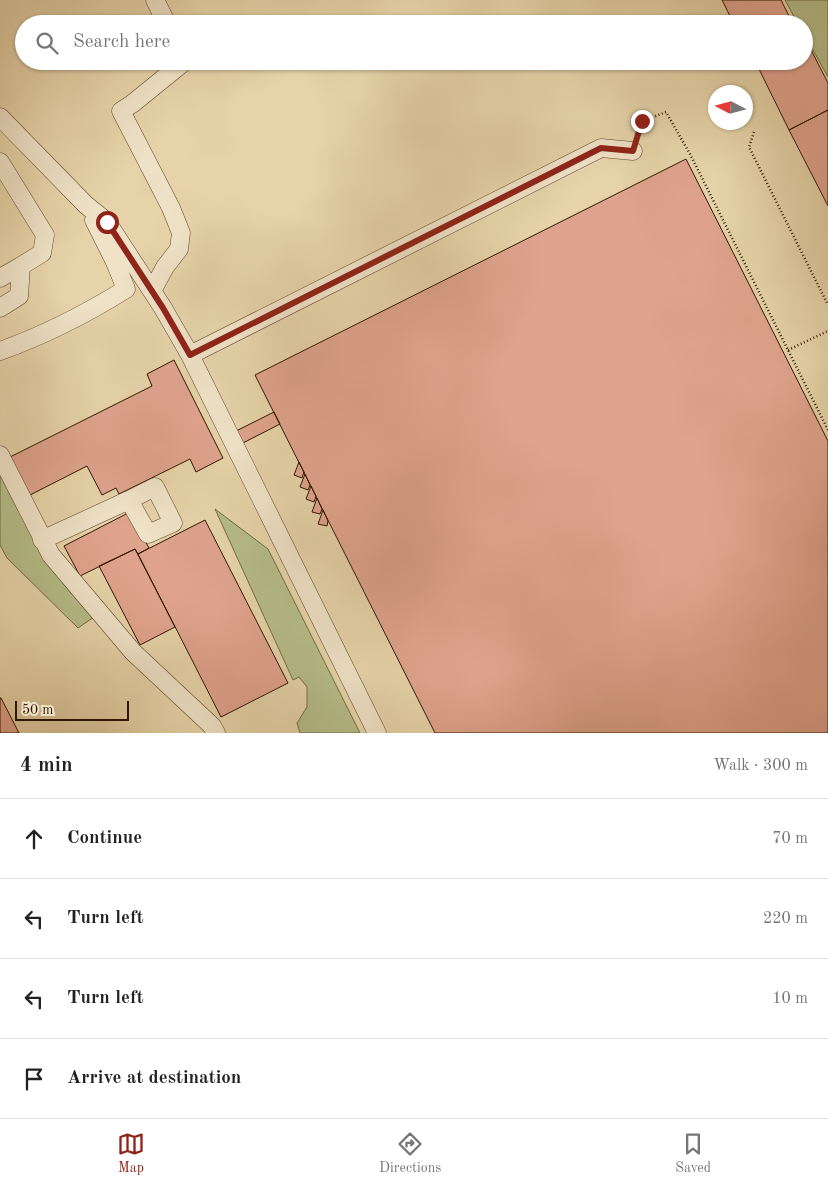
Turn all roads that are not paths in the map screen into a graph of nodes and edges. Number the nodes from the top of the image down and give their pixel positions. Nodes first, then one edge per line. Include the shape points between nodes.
1 (155, 0) edge
2 (162, 15) edge
3 (174, 70) edge
4 (0, 117) edge
5 (633, 151) road end
6 (0, 162) edge
7 (86, 205) junction
8 (21, 266) junction
9 (0, 278) edge
10 (152, 291) junction
11 (0, 308) edge
12 (0, 351) edge
13 (190, 355) junction
14 (0, 455) edge
15 (128, 500) dead end
16 (42, 540) junction
17 (218, 731) edge
18 (377, 733) edge

1 - 2 lane
3 - 10 lane via 121,111 181,233 179,249
4 - 7 lane
5 - 13 lane via 601,148
6 - 8 lane via 45,235 42,253
7 - 10 lane via 107,222
7 - 12 lane via 116,262 126,289 82,316
8 - 9 lane
8 - 11 lane via 19,296
10 - 13 lane
13 - 18 lane
14 - 16 lane
15 - 16 lane
16 - 17 lane via 133,652

